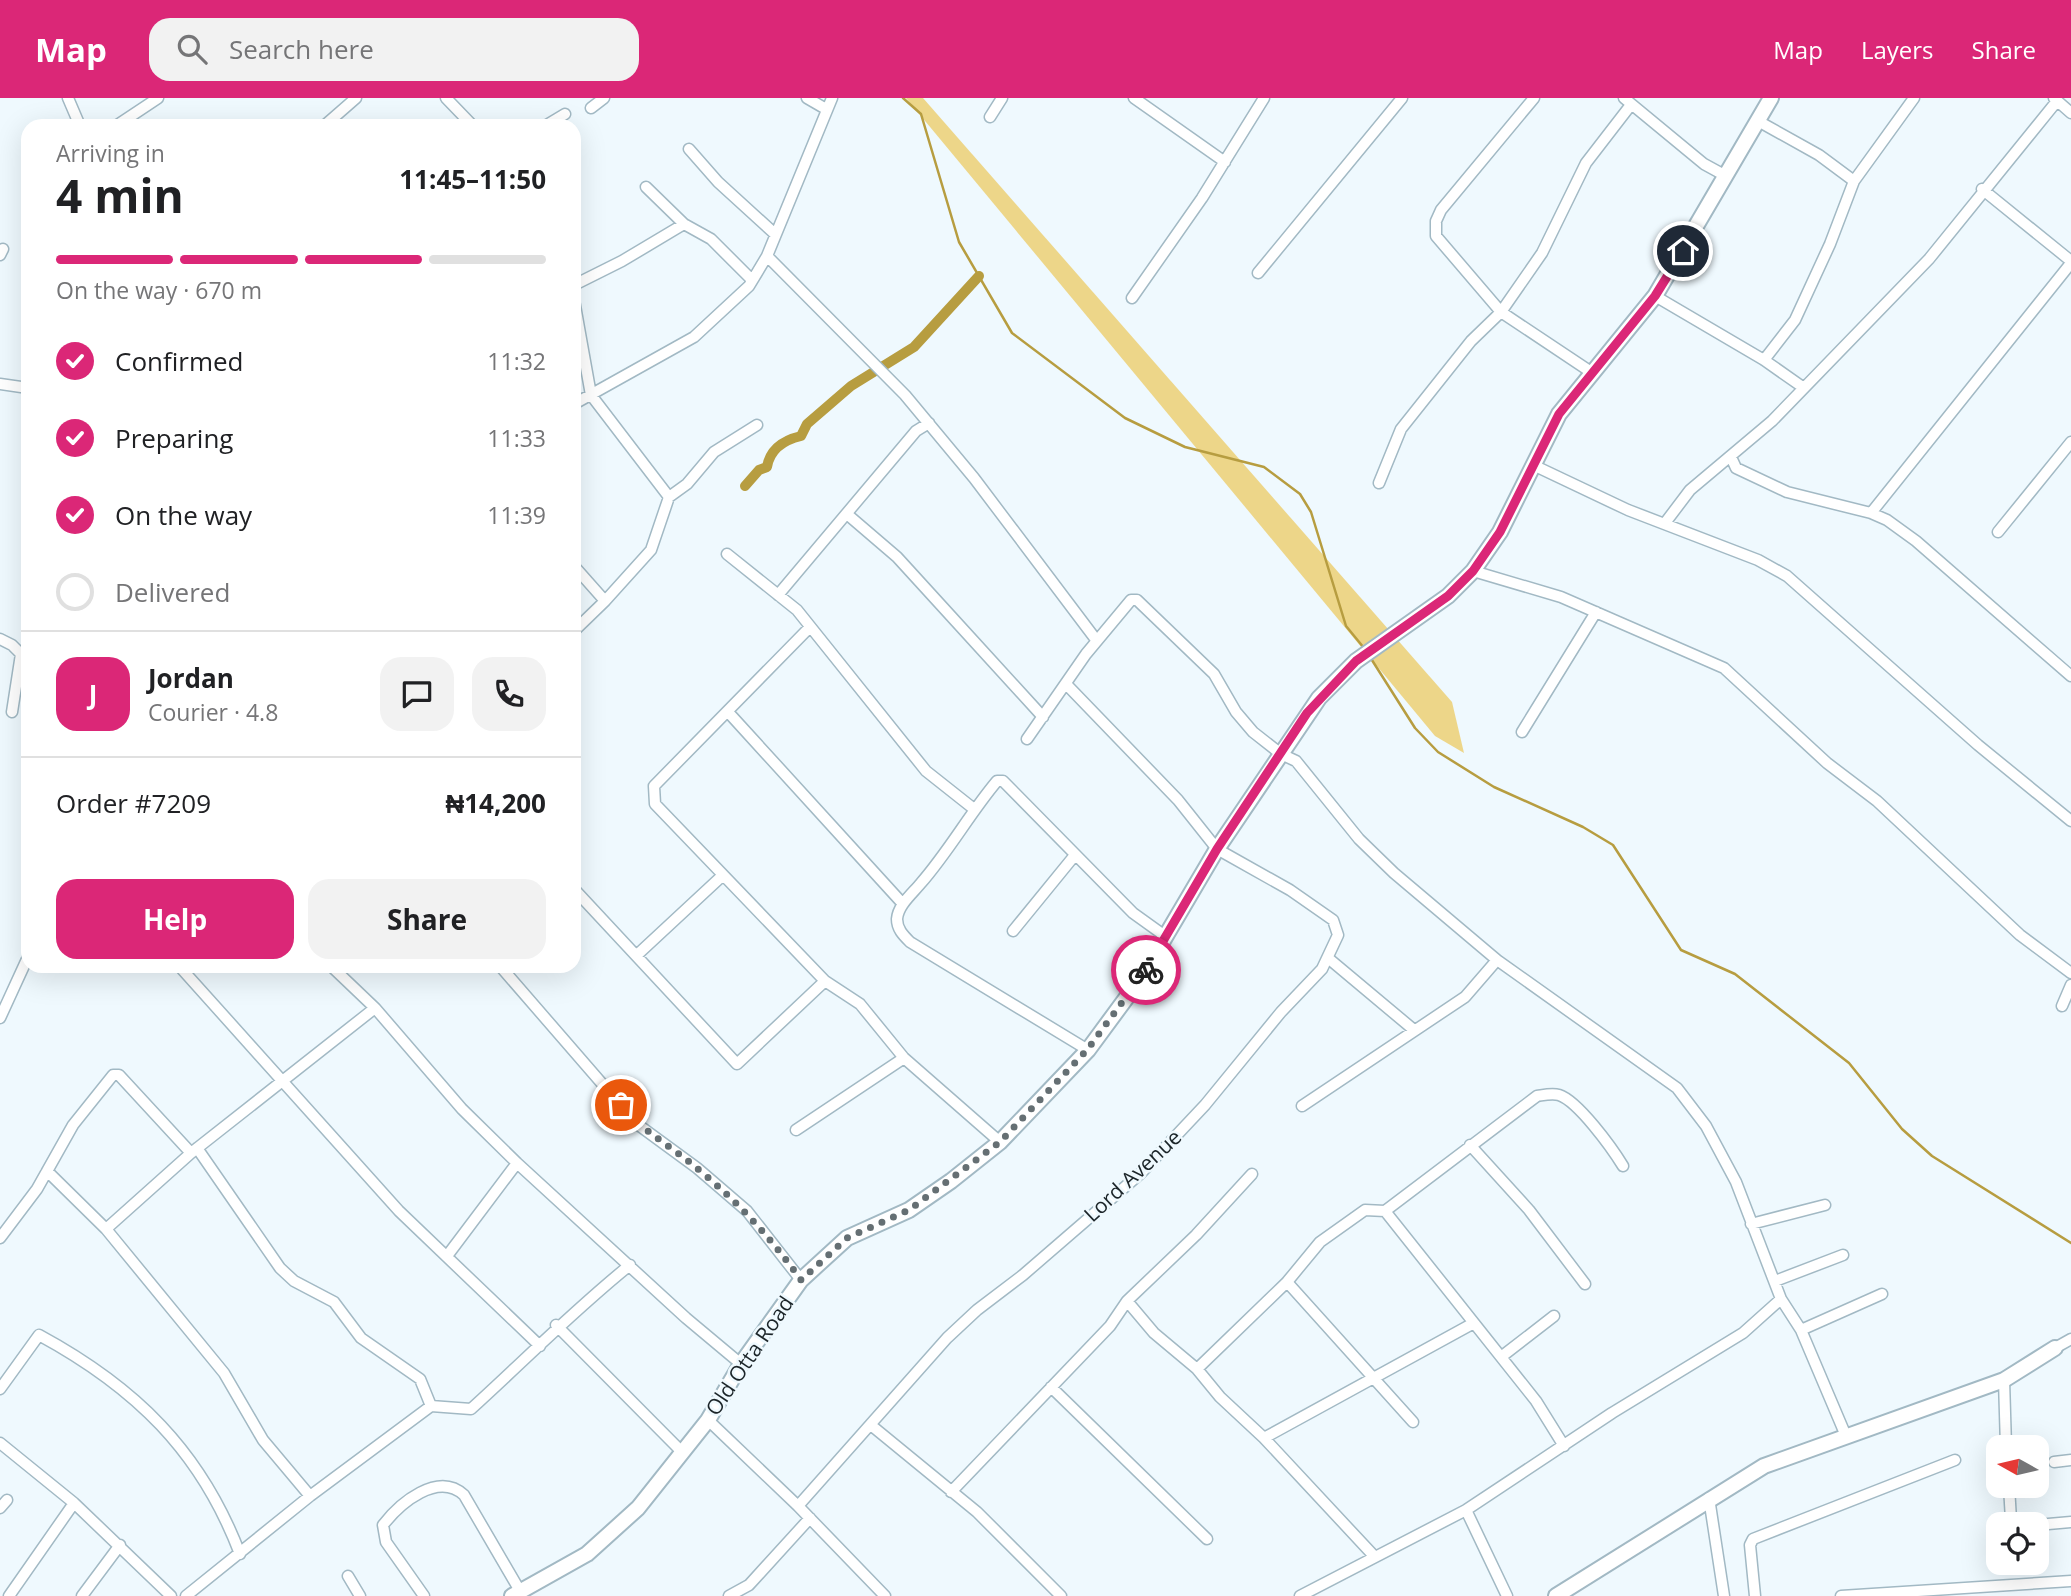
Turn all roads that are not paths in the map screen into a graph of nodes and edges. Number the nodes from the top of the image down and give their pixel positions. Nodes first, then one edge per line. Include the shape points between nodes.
1 (68, 98) edge
2 (158, 98) edge
3 (356, 98) edge
4 (446, 98) edge
5 (604, 98) edge
6 (807, 98) edge
7 (832, 98) edge
8 (1002, 98) edge
9 (1134, 98) edge
10 (1264, 98) edge
11 (1402, 98) edge
12 (1534, 98) edge
13 (1771, 98) edge
14 (1914, 98) edge
15 (2055, 99) edge
16 (1627, 102) edge
17 (591, 108) dead end
18 (826, 109) junction
19 (2071, 113) edge
20 (565, 114) dead end
21 (990, 117) dead end
22 (77, 119) edge
23 (126, 119) edge
24 (335, 119) edge
25 (466, 119) edge
26 (557, 119) edge
27 (1758, 121) junction
28 (689, 149) dead end
29 (1225, 162) junction
30 (1726, 176) junction
31 (1854, 181) junction
32 (646, 187) dead end
33 (1982, 190) junction
34 (684, 223) junction
35 (775, 234) junction
36 (767, 256) junction
37 (2071, 262) edge
38 (1258, 273) dead end
39 (752, 280) junction
40 (581, 282) edge
41 (1655, 296) junction
42 (1132, 298) dead end
43 (1501, 312) junction
44 (581, 339) edge
45 (1764, 360) junction
46 (1591, 372) junction
47 (0, 384) edge
48 (21, 387) edge
49 (1804, 388) junction
50 (591, 395) junction
51 (581, 400) edge
52 (929, 423) junction
53 (757, 425) dead end
54 (2071, 442) edge
55 (1731, 457) junction
56 (1533, 465) junction
57 (1379, 483) dead end
58 (669, 497) junction
59 (1871, 513) junction
60 (848, 515) junction
61 (1665, 523) junction
62 (1998, 532) dead end
63 (727, 554) dead end
64 (1473, 571) junction
65 (581, 574) edge
66 (778, 595) junction
67 (605, 601) junction
68 (1596, 612) junction
69 (581, 624) edge
70 (810, 627) junction
71 (0, 639) edge
72 (1097, 641) junction
73 (2071, 676) edge
74 (1066, 684) junction
75 (12, 712) dead end
76 (728, 712) junction
77 (1043, 717) junction
78 (1522, 732) dead end
79 (1027, 739) dead end
80 (1281, 754) junction
81 (974, 809) junction
82 (2071, 821) edge
83 (1217, 849) junction
84 (1075, 855) junction
85 (722, 876) junction
86 (581, 896) edge
87 (903, 904) junction
88 (1013, 931) dead end
89 (1164, 936) junction
90 (638, 954) junction
91 (1328, 958) junction
92 (1497, 960) junction
93 (21, 972) edge
94 (185, 973) edge
95 (341, 973) edge
96 (506, 973) edge
97 (2071, 973) edge
98 (825, 981) junction
99 (2071, 985) edge
100 (2062, 1006) dead end
101 (375, 1008) junction
102 (0, 1018) edge
103 (1414, 1030) junction
104 (1087, 1050) junction
105 (904, 1058) junction
106 (281, 1080) junction
107 (1302, 1106) dead end
108 (796, 1130) dead end
109 (1000, 1142) junction
110 (1470, 1145) junction
111 (194, 1151) junction
112 (517, 1163) junction
113 (1623, 1166) dead end
114 (47, 1171) junction
115 (1252, 1174) dead end
116 (1825, 1205) dead end
117 (1385, 1211) junction
118 (1751, 1224) junction
119 (106, 1229) junction
120 (0, 1238) edge
121 (1843, 1255) dead end
122 (447, 1256) junction
123 (630, 1265) junction
124 (801, 1280) junction
125 (1775, 1281) junction
126 (1287, 1282) junction
127 (1585, 1284) dead end
128 (1882, 1293) dead end
129 (1781, 1299) junction
130 (1127, 1301) junction
131 (1554, 1315) dead end
132 (1472, 1324) junction
133 (556, 1325) junction
134 (1801, 1330) junction
135 (2071, 1339) edge
136 (540, 1346) junction
137 (2055, 1348) joint
138 (1501, 1357) junction
139 (741, 1364) junction
140 (1197, 1369) junction
141 (1374, 1376) junction
142 (2004, 1380) junction
143 (1051, 1387) junction
144 (0, 1389) edge
145 (431, 1406) junction
146 (708, 1420) junction
147 (1413, 1422) dead end
148 (872, 1426) junction
149 (2006, 1435) edge
150 (1846, 1436) junction
151 (1264, 1438) junction
152 (0, 1443) edge
153 (1564, 1446) junction
154 (682, 1452) junction
155 (1955, 1460) dead end
156 (2071, 1460) edge
157 (2054, 1462) dead end
158 (951, 1492) junction
159 (310, 1496) junction
160 (1709, 1498) junction
161 (74, 1503) junction
162 (798, 1506) junction
163 (1466, 1510) junction
164 (810, 1518) junction
165 (2071, 1522) edge
166 (2049, 1524) edge
167 (1207, 1539) dead end
168 (120, 1545) junction
169 (240, 1554) junction
170 (1374, 1556) junction
171 (348, 1576) dead end
172 (2071, 1581) edge
173 (2048, 1583) junction
174 (0, 1591) edge
175 (159, 1591) edge
176 (1965, 1592) edge
177 (516, 1594) edge
178 (1872, 1595) edge
179 (8, 1596) edge
180 (82, 1596) edge
181 (172, 1596) edge
182 (186, 1596) edge
183 (360, 1596) edge
184 (424, 1596) edge
185 (729, 1596) edge
186 (885, 1596) edge
187 (1061, 1596) edge
188 (1300, 1596) edge
189 (1507, 1596) edge
190 (1556, 1596) edge
191 (1724, 1596) edge
192 (1755, 1596) edge
193 (1841, 1596) edge
194 (2049, 1596) edge

1 - 22 street
2 - 23 street
3 - 24 street
4 - 25 street
5 - 17 street
6 - 18 street
7 - 18 street
8 - 21 street
9 - 29 street
10 - 29 street
11 - 38 street
12 - 43 street via 1436,221 1436,236
13 - 27 street, Old Otta Road
14 - 31 street
15 - 19 street
15 - 33 street
16 - 30 street via 1704,164
16 - 43 street via 1586,163 1542,253
18 - 35 street
20 - 26 street
27 - 30 street, Old Otta Road
27 - 31 street
28 - 35 street
29 - 42 street
30 - 41 street, Old Otta Road
31 - 45 street via 1795,320
32 - 34 street
33 - 37 street
33 - 49 street via 1929,259
34 - 39 street via 711,239
34 - 40 street
35 - 36 street
36 - 39 street
36 - 52 street
37 - 59 street
39 - 50 street via 702,331
41 - 45 street
41 - 46 street, Old Otta Road
43 - 46 street
43 - 57 street via 1471,341 1401,429
44 - 50 street
45 - 49 street
46 - 56 street, Old Otta Road via 1559,414
47 - 48 street
49 - 55 street
50 - 51 street
50 - 58 street
52 - 60 street via 916,431
52 - 72 street
53 - 58 street via 714,452 687,484
54 - 62 street
55 - 59 street via 1736,468 1787,492
55 - 61 street via 1690,490
56 - 61 street
56 - 64 street, Old Otta Road via 1500,532
58 - 67 street via 651,550
59 - 73 street via 1916,541
60 - 66 street
60 - 77 street via 897,557
61 - 82 street via 1787,576
63 - 66 street
64 - 68 street
64 - 80 street, Old Otta Road via 1448,596 1345,671 1319,698
65 - 67 street
66 - 70 street
67 - 69 street
68 - 78 street
68 - 97 street via 1724,668 1827,763 1877,801 2020,935
70 - 76 street
70 - 81 street via 926,771
71 - 75 street via 21,654
72 - 74 street
72 - 80 street via 1131,600 1136,600 1214,674 1236,712
74 - 77 street
74 - 83 street via 1178,800
76 - 85 street via 654,786 653,796 655,804
76 - 87 street
77 - 79 street
80 - 83 street, Old Otta Road
80 - 92 street via 1296,761 1359,839 1394,873
81 - 84 street via 997,781 1003,781
81 - 87 street via 936,866
83 - 89 street, Old Otta Road
83 - 91 street, Lord Avenue via 1333,920 1338,935
84 - 88 street
84 - 89 street via 1133,913
85 - 90 street
85 - 98 street
86 - 90 street
87 - 104 street via 897,917 899,930 910,943
89 - 104 street, Old Otta Road via 1141,978
90 - 98 street via 737,1064
91 - 103 street
91 - 148 street, Lord Avenue via 1205,1105 1141,1173 977,1310 916,1372
92 - 103 street via 1465,997
92 - 118 street via 1677,1088 1706,1126 1737,1182
93 - 102 street
94 - 106 street
95 - 101 street
96 - 124 street via 637,1124 747,1211
98 - 105 street via 860,1004
99 - 100 street
101 - 106 street
101 - 112 street via 462,1109
103 - 107 street
104 - 109 street, Old Otta Road
105 - 108 street
105 - 109 street
106 - 111 street
106 - 122 street via 399,1211
109 - 124 street, Old Otta Road via 909,1210 847,1238
110 - 113 street via 1537,1096 1560,1095 1609,1144
110 - 117 street
110 - 127 street via 1529,1210
111 - 114 street via 120,1075 113,1075 73,1125
111 - 119 street
111 - 145 street via 293,1282 334,1302 361,1338 420,1379
112 - 122 street
112 - 123 street
114 - 119 street
114 - 120 street
115 - 130 street via 1196,1236
116 - 118 street
117 - 126 street via 1365,1210 1320,1242
117 - 132 street
118 - 125 street
119 - 159 street via 224,1373 263,1440
121 - 125 street
122 - 136 street
123 - 133 street
123 - 139 street
124 - 139 street, Old Otta Road
125 - 129 street
126 - 140 street
126 - 141 street
128 - 134 street
129 - 134 street
129 - 153 street via 1743,1333 1690,1362
130 - 140 street via 1154,1333
130 - 143 street via 1110,1326
131 - 138 street
132 - 138 street
132 - 141 street
133 - 136 street
133 - 154 street
134 - 150 street
135 - 137 street
136 - 145 street via 471,1409
137 - 142 street
138 - 153 street
139 - 146 street, Old Otta Road
140 - 151 street
141 - 147 street
141 - 151 street
142 - 149 street
142 - 150 street
143 - 158 street
143 - 167 street
144 - 169 street via 39,1335 127,1391 185,1450 228,1522
145 - 159 street
146 - 154 street, Old Otta Road
146 - 162 street
148 - 158 street
148 - 162 street, Lord Avenue
150 - 160 street via 1764,1466
151 - 170 street
152 - 161 street
153 - 163 street
154 - 177 street, Old Otta Road via 606,1540
155 - 192 street via 1753,1539 1749,1545
156 - 157 street
158 - 187 street
159 - 169 street
160 - 190 street
160 - 191 street
161 - 168 street
161 - 179 street
162 - 164 street
163 - 170 street
163 - 189 street
164 - 185 street via 749,1584
164 - 186 street
165 - 166 street
168 - 175 street
168 - 180 street
169 - 182 street
170 - 188 street
171 - 183 street
172 - 173 street
173 - 176 street
173 - 194 street
174 - 179 street
175 - 181 street
176 - 178 street
177 - 184 street via 464,1494 444,1484 429,1488 383,1525 386,1542
178 - 193 street

